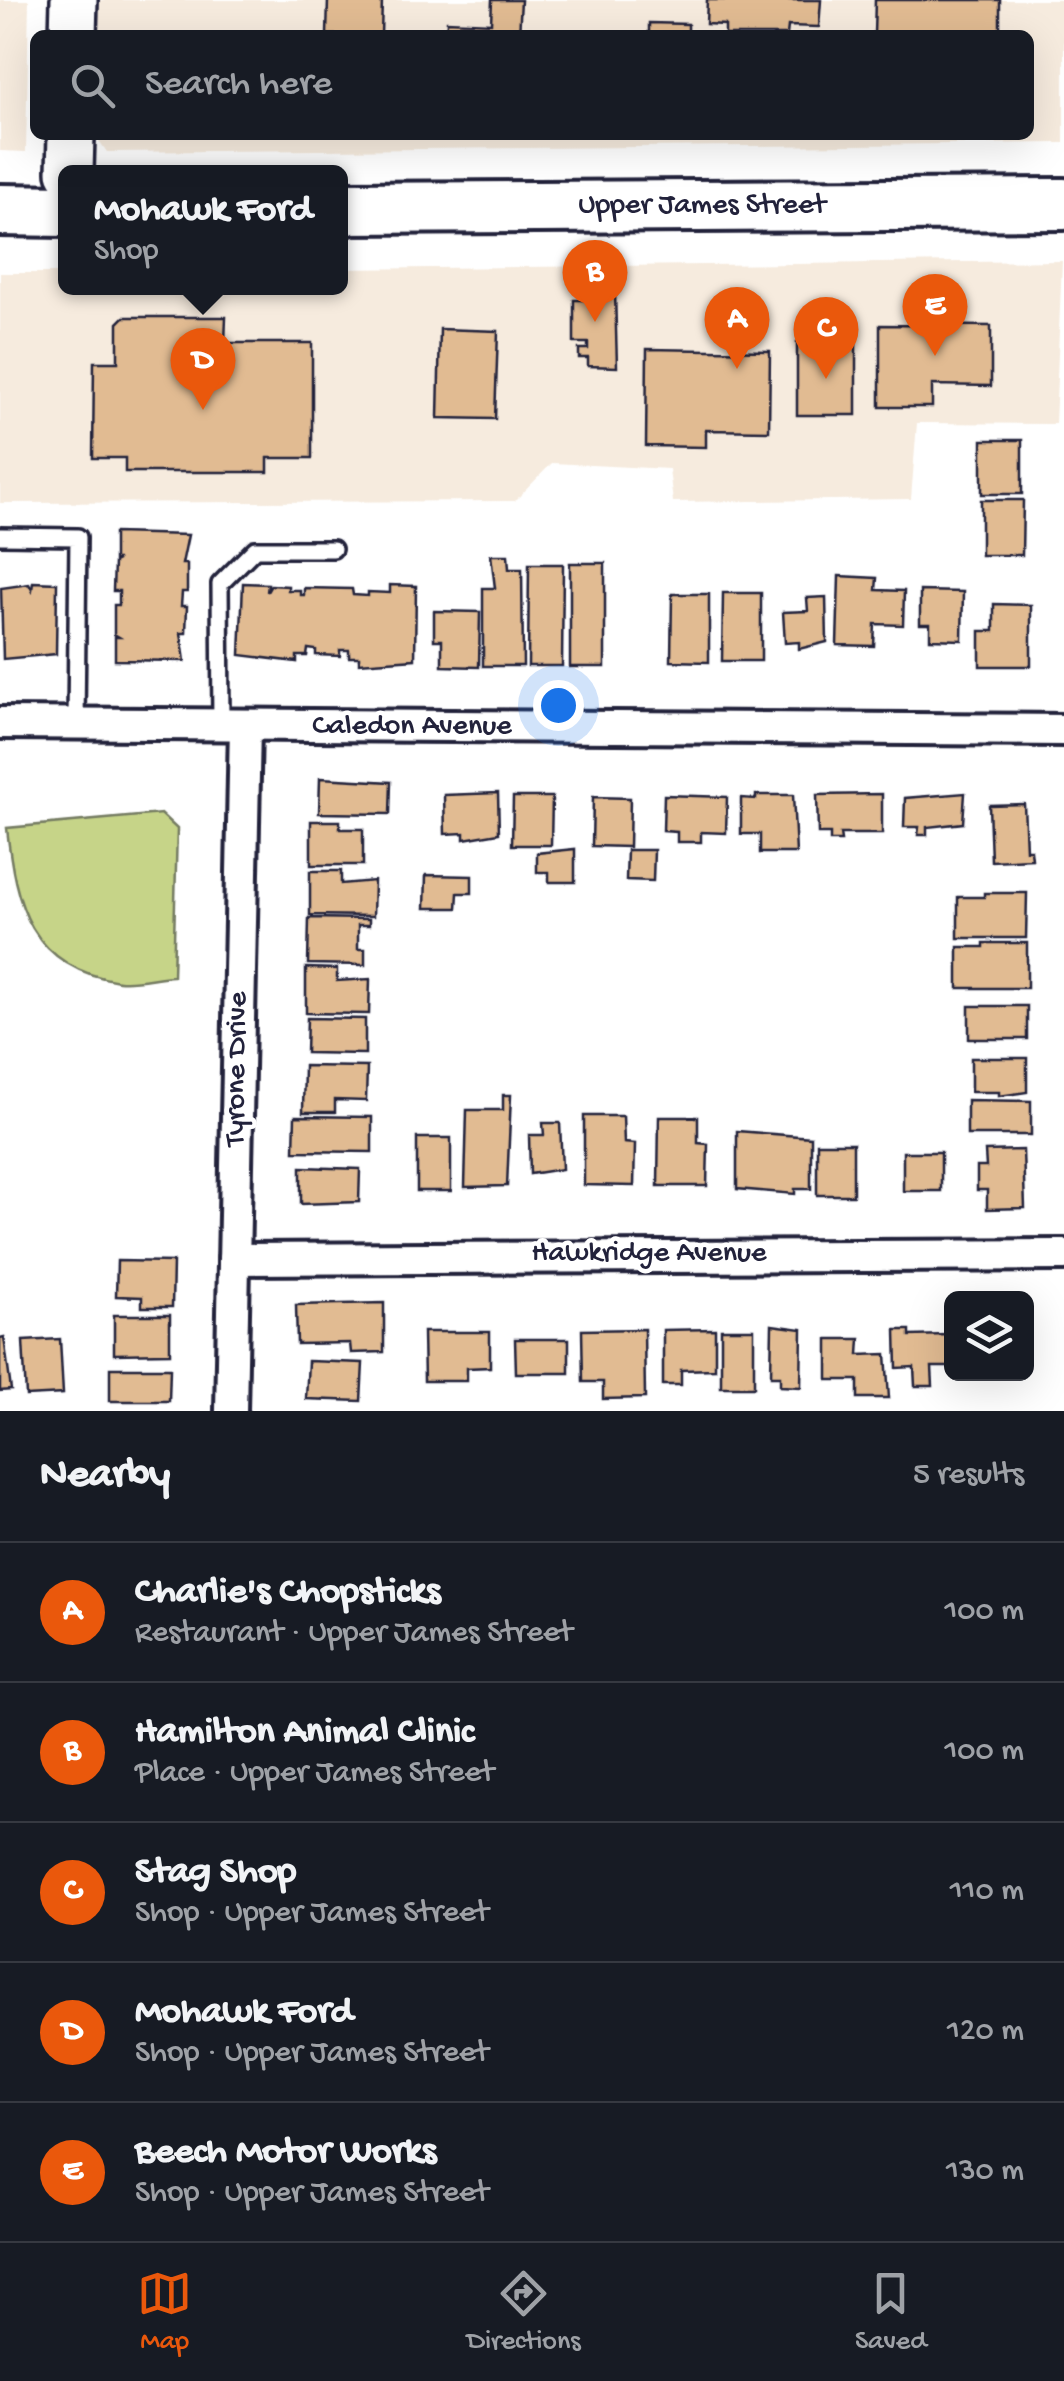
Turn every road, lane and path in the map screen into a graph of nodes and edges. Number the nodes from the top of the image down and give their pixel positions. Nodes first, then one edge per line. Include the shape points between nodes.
1 (74, 0) edge
2 (74, 30) edge
3 (71, 140) edge
4 (70, 165) edge
5 (1064, 204) edge
6 (348, 208) edge
7 (0, 210) edge
8 (58, 211) edge
9 (0, 536) edge
10 (333, 549) dead end
11 (0, 722) edge
12 (76, 723) junction
13 (233, 726) junction
14 (1064, 730) edge
15 (1064, 1254) edge
16 (234, 1259) junction
17 (231, 1411) edge

1 - 2 street
3 - 4 street
5 - 6 main road, Upper James Street
7 - 8 main road
9 - 12 lane via 78,537
10 - 13 lane via 255,549 220,584
11 - 12 street, Caledon Avenue
12 - 13 street, Caledon Avenue
13 - 14 street, Caledon Avenue
13 - 16 street, Tyrone Drive
15 - 16 street, Hawkridge Avenue
16 - 17 street, Tyrone Drive

